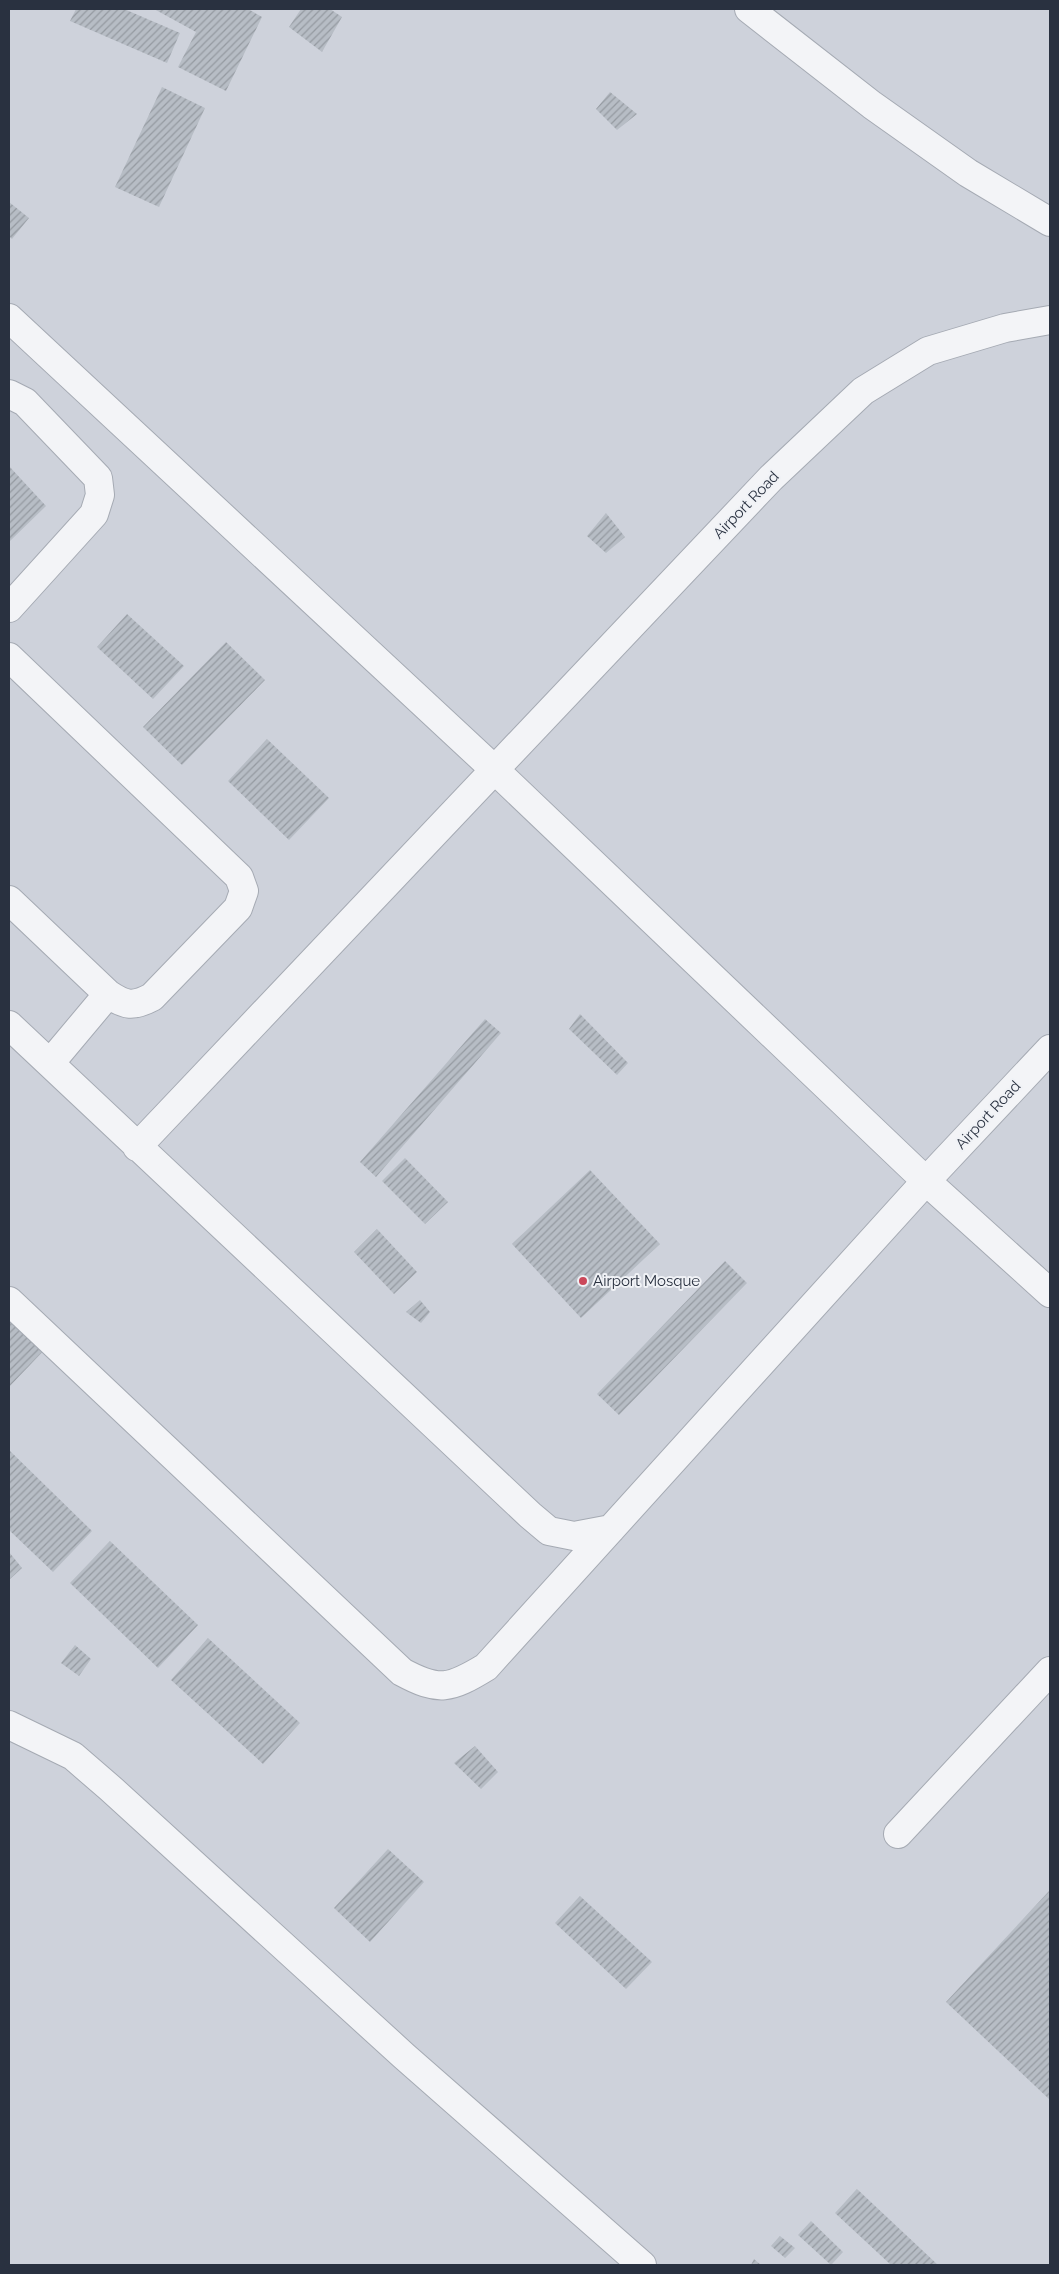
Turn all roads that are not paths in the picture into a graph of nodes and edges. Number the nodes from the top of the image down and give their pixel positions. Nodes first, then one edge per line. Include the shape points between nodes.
1 (749, 9) edge
2 (1050, 222) edge
3 (9, 318) edge
4 (1050, 320) edge
5 (9, 394) edge
6 (9, 608) edge
7 (9, 657) edge
8 (496, 771) junction
9 (9, 900) edge
10 (108, 994) junction
11 (9, 1025) edge
12 (1050, 1049) edge
13 (51, 1062) junction
14 (137, 1147) junction
15 (926, 1181) junction
16 (1050, 1293) edge
17 (9, 1301) edge
18 (611, 1529) junction
19 (1050, 1671) edge
20 (9, 1725) edge
21 (898, 1834) dead end
22 (642, 2265) edge

1 - 2 street via 872,105 968,173
3 - 8 street
4 - 8 street, Airport Road via 1005,328 928,351 863,390 772,478
5 - 6 street via 25,402 98,478 100,496 94,514
7 - 10 street via 238,877 244,891 238,908 152,997 139,1003 123,1004
8 - 14 street, Airport Road
8 - 15 street
9 - 10 street
10 - 13 street
11 - 13 street
12 - 15 street, Airport Road
13 - 14 street
14 - 18 street via 548,1531 574,1536
15 - 16 street
15 - 18 street, Airport Road
17 - 18 street, Airport Road via 402,1672 422,1683 445,1686 465,1680 486,1667
19 - 21 street
20 - 22 street via 73,1756 404,2056

